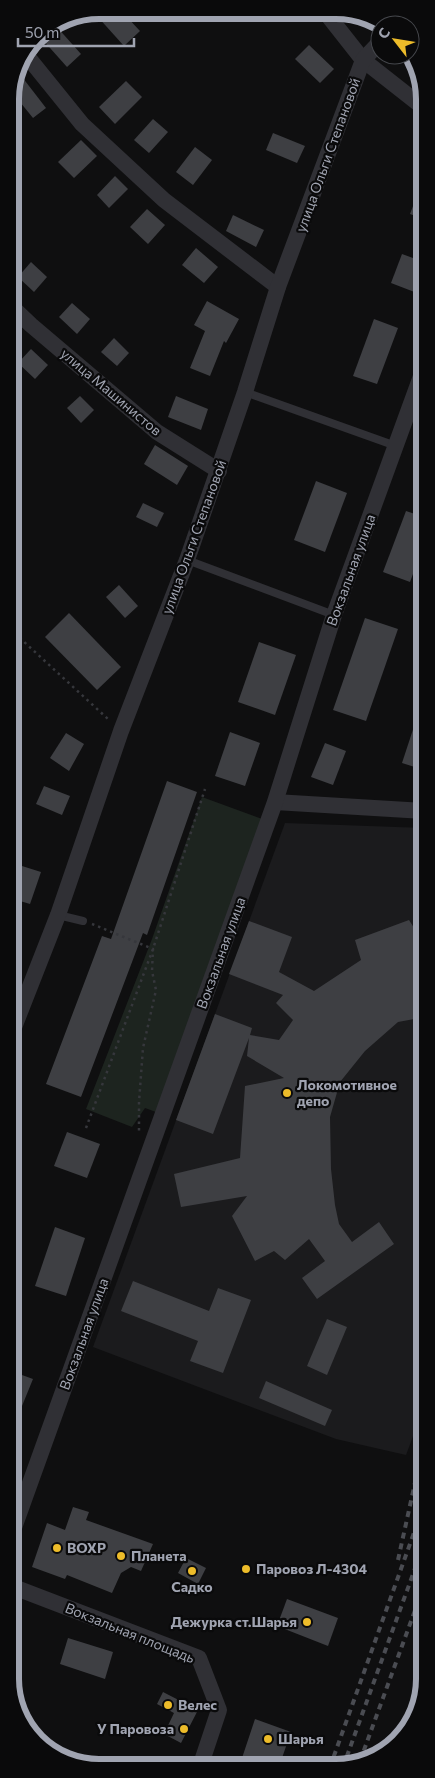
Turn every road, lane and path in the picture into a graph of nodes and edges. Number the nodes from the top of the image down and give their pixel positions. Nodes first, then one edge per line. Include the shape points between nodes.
1 (331, 19) edge
2 (370, 53) edge
3 (29, 59) edge
4 (363, 60) junction
5 (416, 102) edge
6 (278, 287) junction
7 (19, 314) edge
8 (416, 390) edge
9 (245, 392) junction
10 (396, 446) junction
11 (219, 471) junction
12 (187, 560) junction
13 (334, 615) junction
14 (19, 637) edge
15 (121, 731) junction
16 (205, 789) dead end
17 (275, 802) junction
18 (416, 811) edge
19 (58, 915) junction
20 (83, 921) joint
21 (153, 948) junction
22 (19, 1012) edge
23 (86, 1128) dead end
24 (139, 1138) dead end
25 (19, 1514) edge
26 (19, 1589) edge
27 (203, 1759) edge

1 - 4 street
2 - 4 street, улица Ольги Степановой
3 - 6 street via 82,124 157,194
4 - 5 street
4 - 6 street, улица Ольги Степановой
6 - 9 street, улица Ольги Степановой
7 - 11 street, улица Машинистов via 157,432
8 - 10 street, Вокзальная улица
9 - 10 lane
9 - 11 street, улица Ольги Степановой
10 - 13 street, Вокзальная улица
11 - 12 street, улица Ольги Степановой
12 - 13 lane
12 - 15 street, улица Ольги Степановой
13 - 17 street, Вокзальная улица
14 - 15 path
15 - 19 street, улица Ольги Степановой
16 - 21 path
17 - 18 street
17 - 25 street, Вокзальная улица
19 - 20 lane
19 - 22 street, улица Ольги Степановой
20 - 21 path
21 - 23 path
21 - 24 path via 152,971 156,990 143,1048
26 - 27 street, Вокзальная площадь via 199,1658 219,1710

